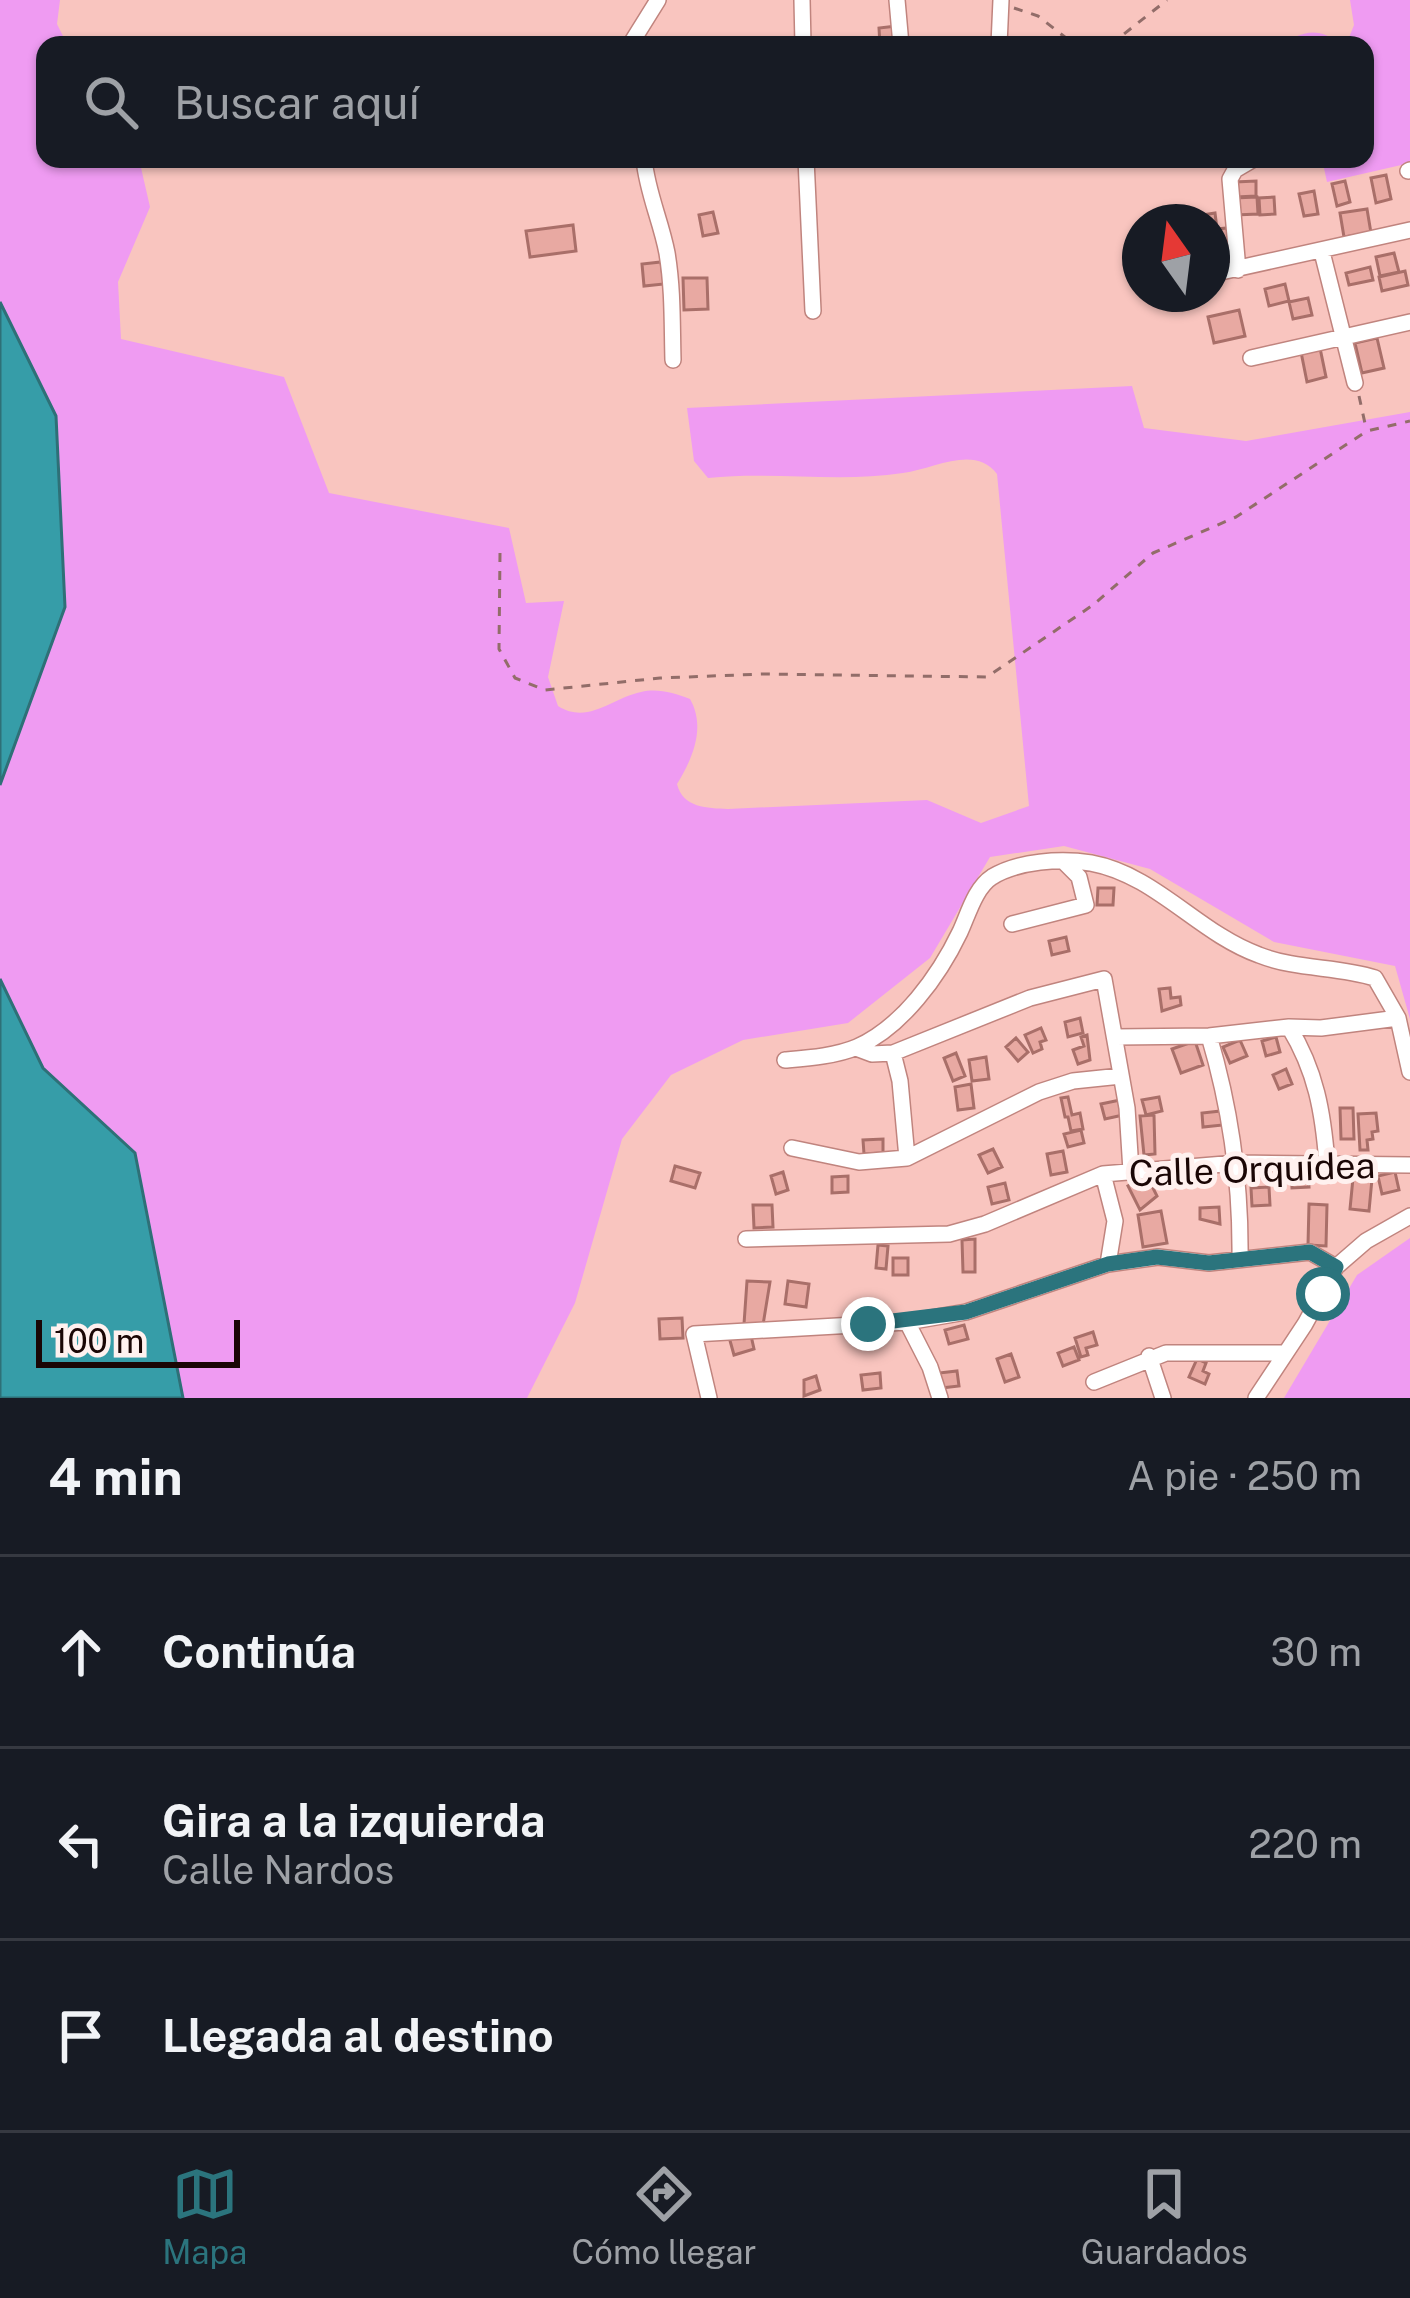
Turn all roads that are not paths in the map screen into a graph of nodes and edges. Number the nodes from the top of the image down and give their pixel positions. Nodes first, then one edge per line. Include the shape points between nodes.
1 (658, 0) edge
2 (802, 0) edge
3 (897, 0) edge
4 (1001, 2) edge
5 (636, 36) edge
6 (803, 36) edge
7 (901, 36) edge
8 (999, 36) edge
9 (645, 168) edge
10 (806, 168) edge
11 (1238, 168) edge
12 (1410, 230) edge
13 (1322, 253) junction
14 (1238, 270) junction
15 (1230, 271) edge
16 (813, 311) dead end
17 (1410, 322) edge
18 (1343, 337) junction
19 (1251, 358) dead end
20 (674, 360) dead end
21 (1355, 383) road end
22 (1063, 861) junction
23 (1012, 924) dead end
24 (1398, 1018) junction
25 (1288, 1027) junction
26 (1209, 1036) junction
27 (1116, 1037) junction
28 (856, 1048) junction
29 (892, 1053) junction
30 (785, 1060) dead end
31 (1410, 1072) edge
32 (1120, 1076) junction
33 (793, 1148) dead end
34 (907, 1158) junction
35 (1327, 1162) junction
36 (1237, 1163) junction
37 (1410, 1165) edge
38 (1131, 1171) junction
39 (1103, 1174) junction
40 (1410, 1216) edge
41 (746, 1240) dead end
42 (1240, 1259) junction
43 (1108, 1264) junction
44 (1336, 1267) junction
45 (908, 1322) junction
46 (1285, 1353) junction
47 (1149, 1356) junction
48 (1094, 1382) dead end
49 (709, 1398) edge
50 (940, 1398) edge
51 (1163, 1398) edge
52 (1256, 1398) edge

1 - 5 street
2 - 6 street
3 - 7 street
4 - 8 street
9 - 20 street via 666,247
10 - 16 street
11 - 14 street via 1230,178
12 - 13 street
13 - 14 street
13 - 18 street
14 - 15 street
17 - 18 street
18 - 19 street
18 - 21 street
22 - 23 street via 1087,905
22 - 24 street via 1120,872 1259,956 1376,978
22 - 28 street via 992,878 923,989 891,1026
24 - 25 street
24 - 31 street
25 - 26 street
25 - 35 street via 1318,1088
26 - 27 street
26 - 36 street
27 - 29 street via 1103,979 1030,998
27 - 32 street
28 - 29 street
28 - 30 street
29 - 34 street
32 - 34 street via 1039,1092
32 - 38 street
33 - 34 street via 859,1162
35 - 36 street, Calle Orquídea
35 - 37 street, Calle Orquídea
36 - 38 street, Calle Orquídea
36 - 42 street
38 - 39 street, Calle Orquídea
39 - 41 street, Calle Orquídea via 949,1234
39 - 43 street via 1115,1221
40 - 44 street
42 - 43 street
42 - 44 street via 1310,1252
43 - 45 street via 966,1312
44 - 46 street
45 - 49 street via 694,1334
45 - 50 street
46 - 47 street
46 - 52 street
47 - 48 street
47 - 51 street

